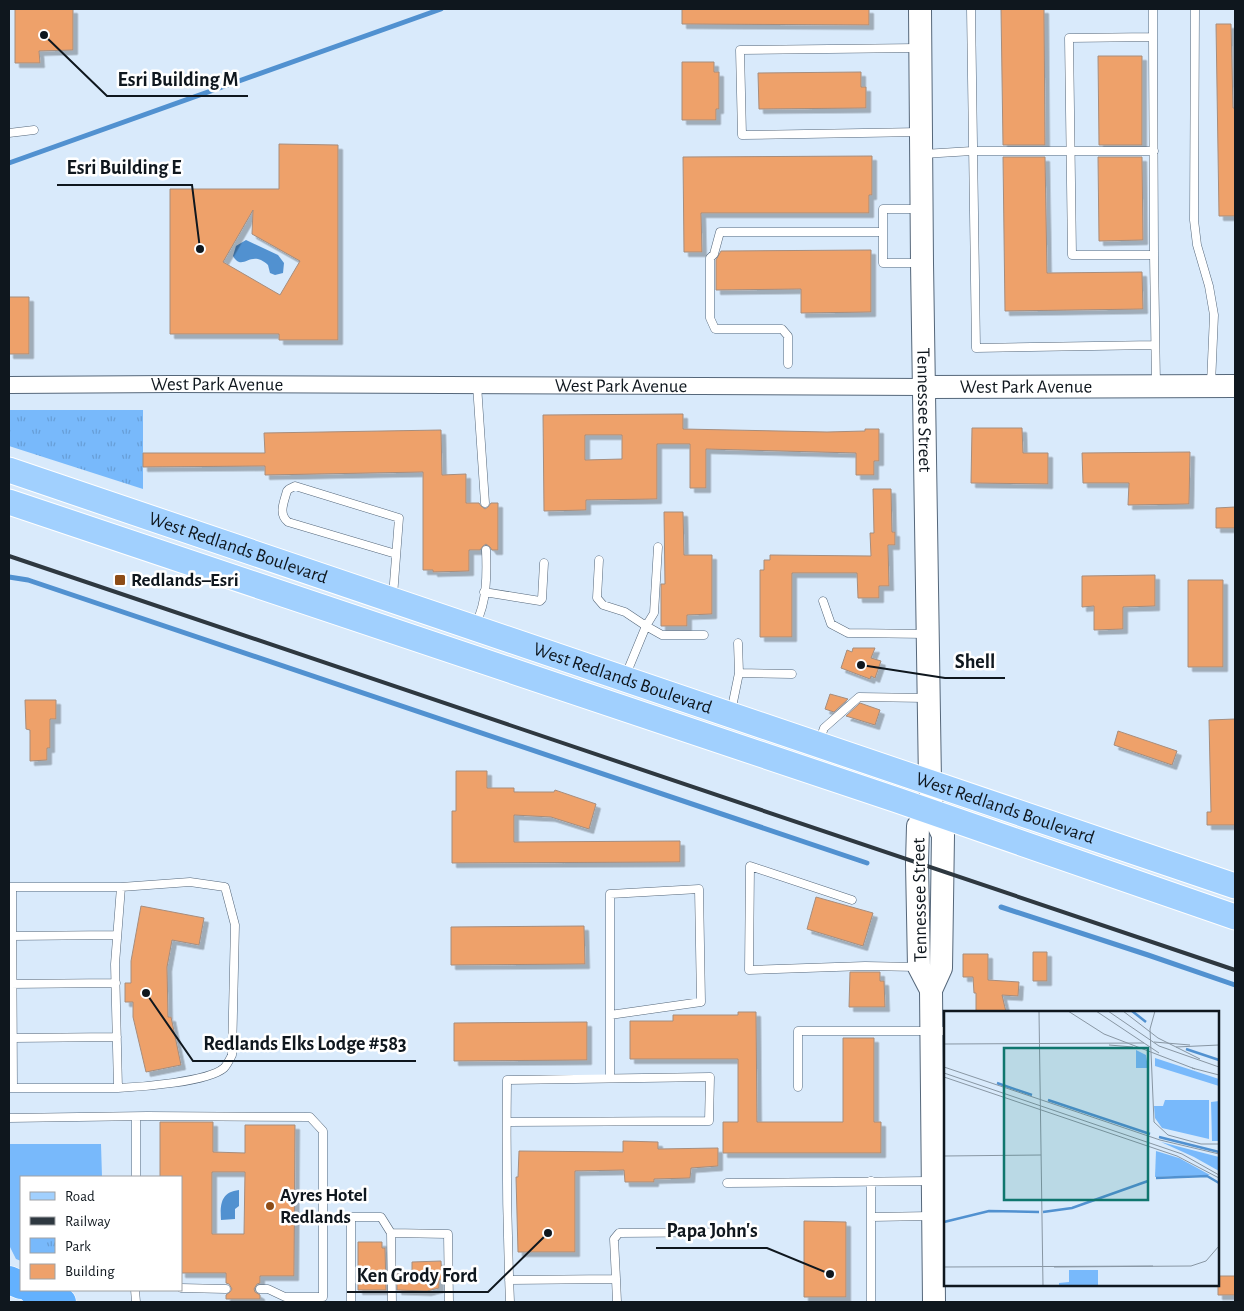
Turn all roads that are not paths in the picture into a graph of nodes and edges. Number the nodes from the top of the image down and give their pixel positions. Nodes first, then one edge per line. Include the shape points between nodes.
1 (920, 9) edge
2 (971, 9) edge
3 (1153, 9) edge
4 (1195, 9) edge
5 (1154, 37) junction
6 (920, 48) junction
7 (34, 130) dead end
8 (9, 133) edge
9 (921, 143) junction
10 (1071, 150) junction
11 (972, 151) junction
12 (1154, 151) junction
13 (921, 209) junction
14 (883, 232) junction
15 (1154, 255) junction
16 (922, 263) junction
17 (1155, 345) junction
18 (788, 364) dead end
19 (9, 385) edge
20 (477, 385) junction
21 (1235, 386) edge
22 (1211, 387) junction
23 (924, 388) junction
24 (1156, 388) junction
25 (9, 470) edge
26 (9, 502) edge
27 (486, 503) dead end
28 (658, 547) dead end
29 (486, 550) dead end
30 (396, 554) junction
31 (599, 560) dead end
32 (544, 563) dead end
33 (484, 592) junction
34 (393, 600) junction
35 (823, 600) dead end
36 (646, 626) junction
37 (473, 627) junction
38 (704, 634) dead end
39 (929, 634) junction
40 (738, 643) dead end
41 (739, 673) junction
42 (792, 674) dead end
43 (625, 678) junction
44 (928, 698) junction
45 (731, 714) junction
46 (818, 744) junction
47 (930, 782) junction
48 (932, 812) junction
49 (1235, 886) edge
50 (10, 887) edge
51 (120, 888) junction
52 (852, 900) dead end
53 (1235, 917) edge
54 (116, 935) junction
55 (12, 936) junction
56 (919, 967) junction
57 (116, 983) junction
58 (10, 984) edge
59 (931, 990) junction
60 (610, 1015) junction
61 (938, 1031) edge
62 (117, 1037) junction
63 (13, 1038) junction
64 (610, 1078) junction
65 (798, 1087) dead end
66 (11, 1088) edge
67 (118, 1088) junction
68 (136, 1117) junction
69 (9, 1118) edge
70 (507, 1122) junction
71 (136, 1176) edge
72 (871, 1181) junction
73 (932, 1181) junction
74 (727, 1183) dead end
75 (933, 1216) junction
76 (871, 1217) junction
77 (754, 1232) dead end
78 (392, 1233) junction
79 (616, 1279) junction
80 (509, 1280) junction
81 (182, 1288) edge
82 (226, 1289) dead end
83 (260, 1289) dead end
84 (34, 1291) edge
85 (325, 1299) edge
86 (62, 1302) edge
87 (315, 1302) edge
88 (351, 1302) edge
89 (392, 1302) edge
90 (449, 1302) edge
91 (510, 1302) edge
92 (617, 1302) edge
93 (871, 1302) edge
94 (934, 1302) edge

1 - 6 main road, Tennessee Street
2 - 11 lane
3 - 5 lane
4 - 22 lane via 1194,220 1214,315
5 - 10 lane via 1069,38
5 - 12 lane
6 - 9 main road, Tennessee Street
6 - 9 lane via 740,50 742,135
7 - 8 lane
9 - 11 lane
9 - 13 main road, Tennessee Street
10 - 11 lane
10 - 12 lane
10 - 15 lane via 1072,256
11 - 17 lane via 976,348
12 - 15 lane
13 - 14 lane via 883,209
13 - 16 main road, Tennessee Street
14 - 16 lane via 883,263
14 - 18 lane via 720,232 710,258 710,318 715,329 782,329 788,336
15 - 17 lane
16 - 23 main road, Tennessee Street
17 - 24 lane
19 - 20 street, West Park Avenue
20 - 23 street, West Park Avenue
20 - 27 lane
21 - 22 main road, West Park Avenue
22 - 24 main road, West Park Avenue
23 - 24 main road, West Park Avenue
23 - 39 main road, Tennessee Street
25 - 34 main road, West Redlands Boulevard
26 - 48 main road, West Redlands Boulevard
28 - 36 lane via 654,613
29 - 33 lane
30 - 30 lane via 399,518 295,486 287,492 281,514 288,522
30 - 34 lane
31 - 36 lane via 597,598 603,605 625,612
32 - 33 lane via 540,601
33 - 37 lane via 482,612
34 - 37 main road, West Redlands Boulevard
35 - 39 lane via 831,624 848,633
36 - 38 lane via 662,635
36 - 43 lane
37 - 43 main road, West Redlands Boulevard
39 - 44 main road, Tennessee Street
40 - 41 lane
41 - 42 lane
41 - 45 lane
43 - 45 main road, West Redlands Boulevard
44 - 46 lane via 859,697 824,728
44 - 47 main road, Tennessee Street
45 - 46 main road, West Redlands Boulevard
46 - 47 main road, West Redlands Boulevard
47 - 48 main road, Tennessee Street
47 - 49 main road, West Redlands Boulevard
48 - 53 main road, West Redlands Boulevard
48 - 56 main road, Tennessee Street via 918,826
48 - 59 main road, Tennessee Street via 942,835 942,844 941,968
50 - 51 lane
50 - 55 lane
51 - 54 lane
51 - 67 lane via 190,882 225,888 236,925 232,1055 224,1068 207,1076 168,1084
52 - 56 lane via 750,866 749,970
54 - 55 lane
54 - 57 lane
55 - 58 lane
56 - 59 main road, Tennessee Street
57 - 58 lane
57 - 62 lane
58 - 63 lane
59 - 61 main road, Tennessee Street
60 - 60 lane via 701,1002 699,888 610,894
60 - 64 lane
61 - 65 lane via 798,1031
61 - 73 main road, Tennessee Street
62 - 63 lane
62 - 67 lane
63 - 66 lane
64 - 70 lane via 507,1080
64 - 70 lane via 710,1077 708,1121
66 - 67 lane
68 - 69 lane
68 - 71 lane
68 - 85 lane via 310,1117 323,1131
70 - 80 lane
72 - 73 lane
72 - 74 lane
72 - 76 lane
73 - 75 main road, Tennessee Street
75 - 76 lane
75 - 94 main road, Tennessee Street
76 - 93 lane
77 - 79 lane via 619,1233 614,1239
78 - 88 lane via 381,1218 351,1217
78 - 89 lane
78 - 90 lane via 448,1234
79 - 80 lane
79 - 92 lane
80 - 91 lane
81 - 82 lane
83 - 85 lane via 285,1297
84 - 86 highway
85 - 87 lane

